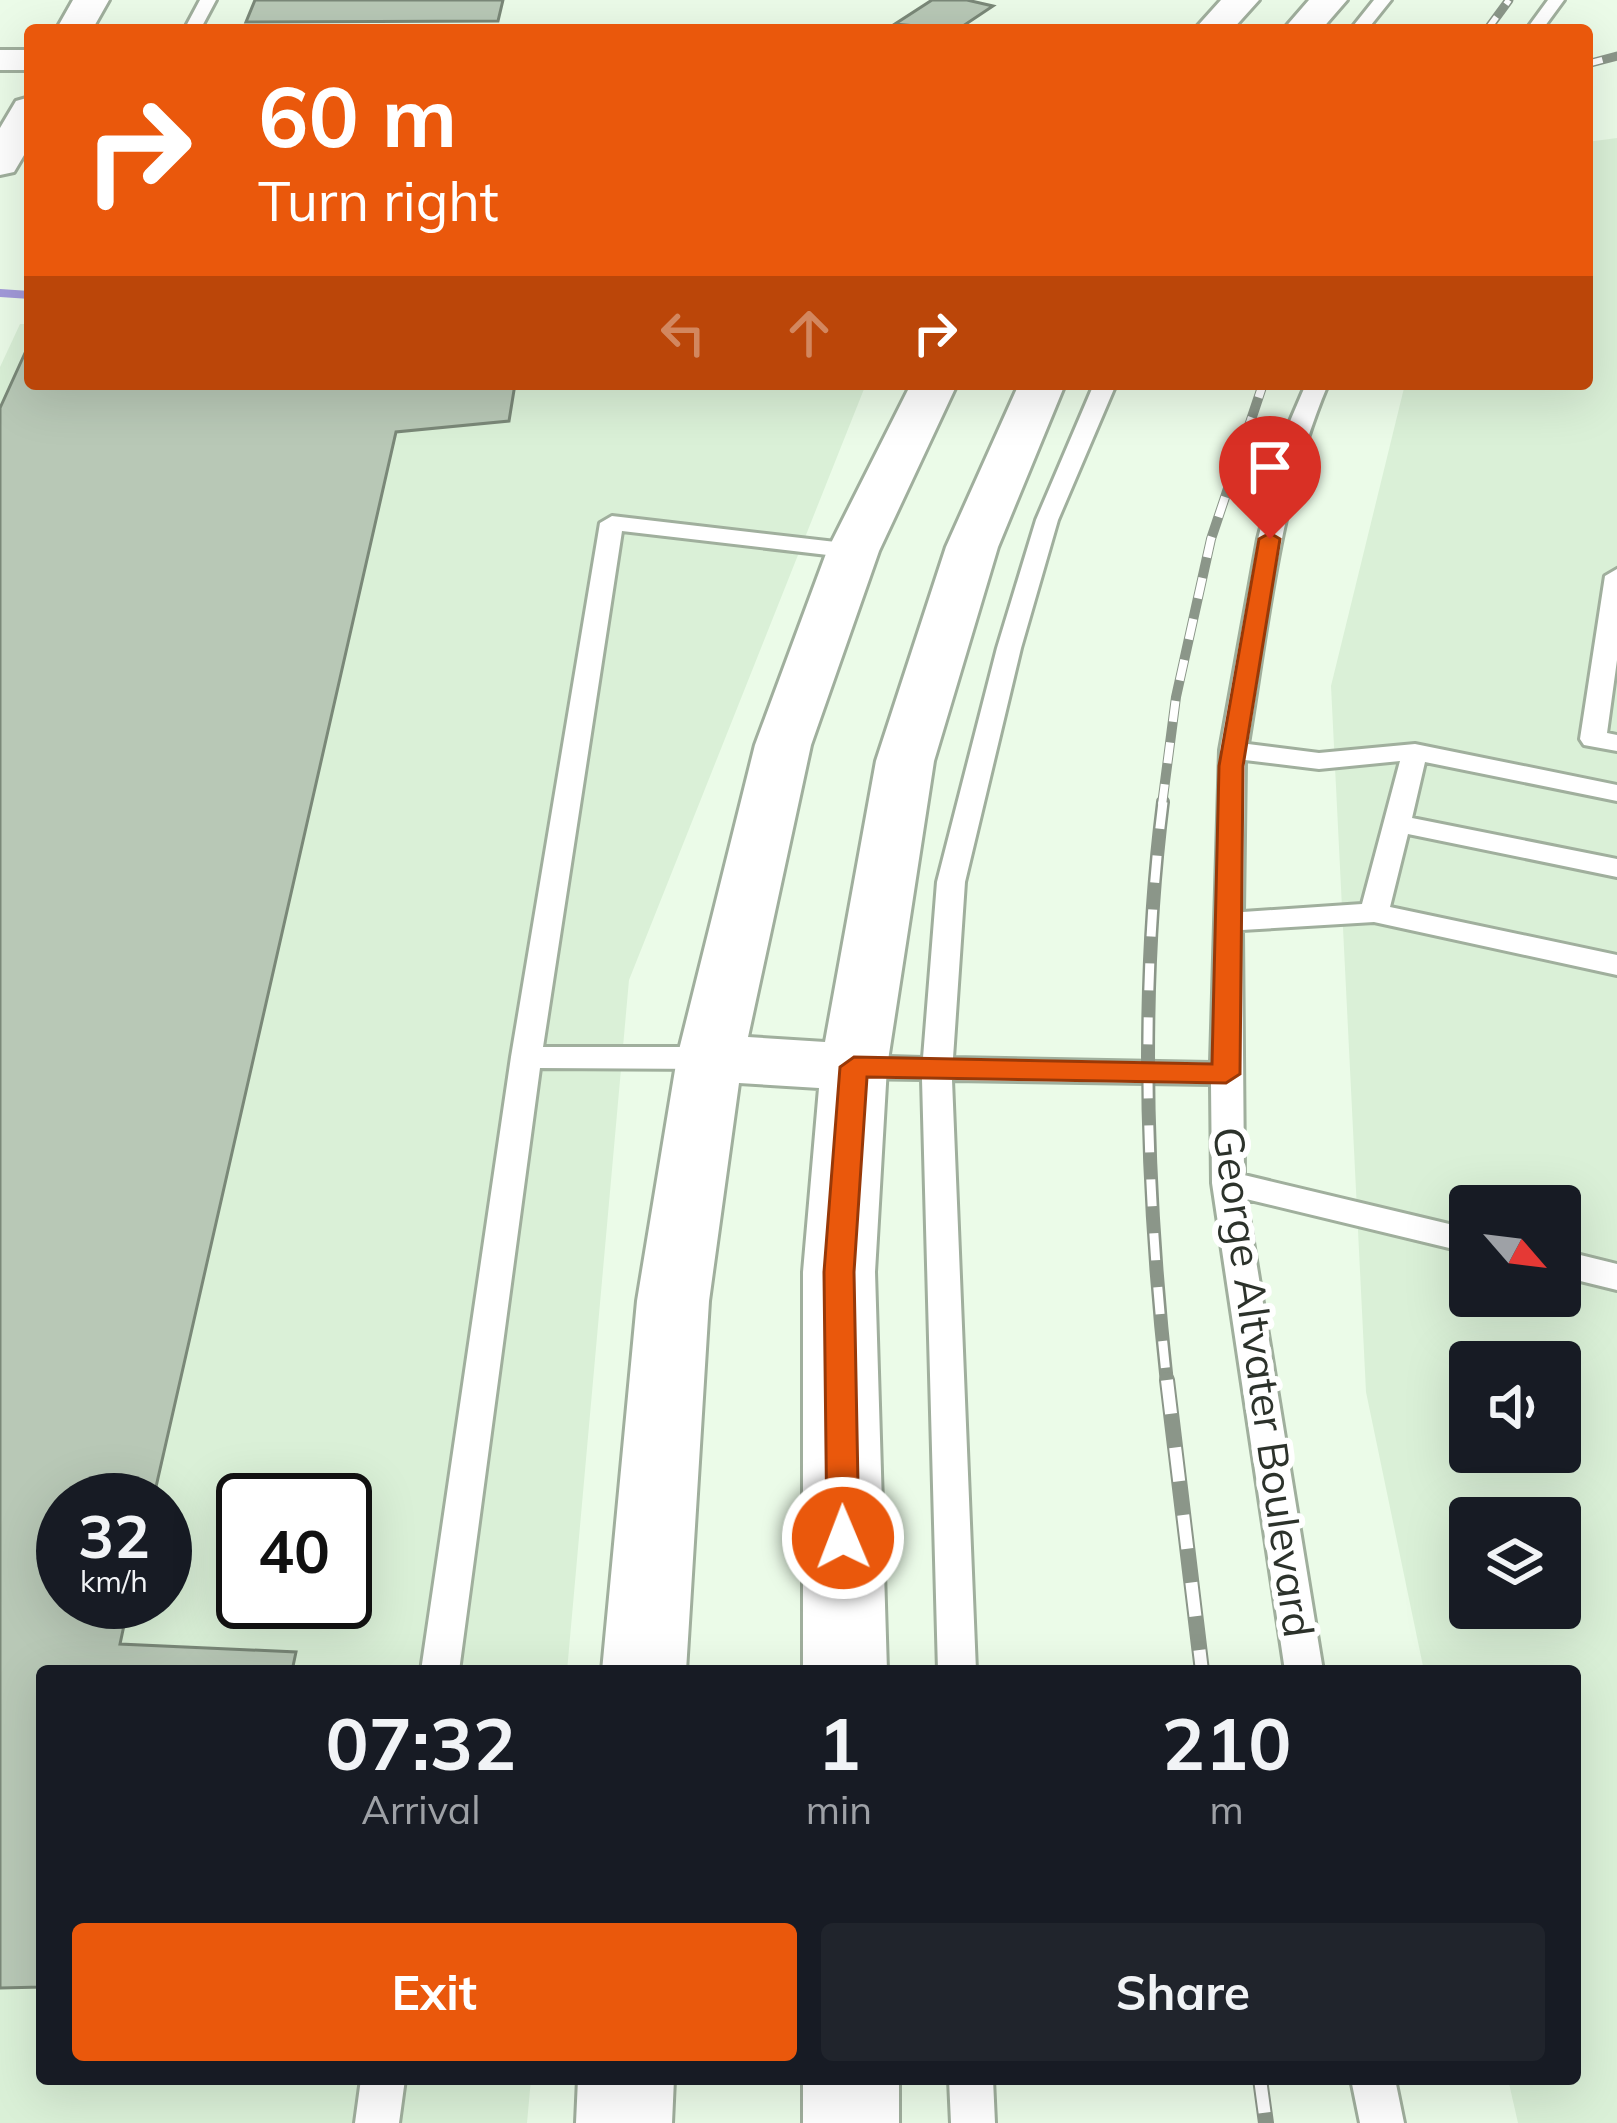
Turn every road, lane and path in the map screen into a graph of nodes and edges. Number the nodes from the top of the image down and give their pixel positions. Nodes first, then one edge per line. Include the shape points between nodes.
1 (1241, 0) edge
2 (1329, 0) edge
3 (1383, 0) edge
4 (1218, 24) edge
5 (1307, 24) edge
6 (1363, 24) edge
7 (24, 120) edge
8 (0, 163) edge
9 (931, 390) edge
10 (1039, 390) edge
11 (1103, 390) edge
12 (1314, 390) edge
13 (853, 551) junction
14 (1617, 576) edge
15 (1617, 743) edge
16 (1233, 750) junction
17 (1415, 752) junction
18 (1617, 794) edge
19 (1396, 823) junction
20 (1617, 868) edge
21 (1374, 913) junction
22 (1228, 922) junction
23 (1617, 965) edge
24 (526, 1057) junction
25 (710, 1058) junction
26 (854, 1067) junction
27 (937, 1070) junction
28 (1226, 1074) junction
29 (1228, 1183) junction
30 (1449, 1236) edge
31 (1581, 1268) edge
32 (1617, 1277) edge
33 (441, 1665) edge
34 (644, 1665) edge
35 (845, 1665) edge
36 (957, 1665) edge
37 (1303, 1665) edge
38 (382, 2085) edge
39 (626, 2085) edge
40 (850, 2085) edge
41 (971, 2085) edge
42 (1374, 2085) edge
43 (377, 2123) edge
44 (624, 2123) edge
45 (851, 2123) edge
46 (973, 2123) edge
47 (1382, 2123) edge

1 - 4 street
2 - 5 street
3 - 6 lane
7 - 8 street
9 - 13 street
10 - 26 street via 972,547 905,761
11 - 27 lane via 1047,520 951,882
12 - 16 lane, George Altvater Boulevard via 1270,539
13 - 24 lane via 612,523
13 - 25 street via 783,745
14 - 15 lane via 1593,739
16 - 17 lane via 1318,761
16 - 22 lane, George Altvater Boulevard
17 - 18 lane
17 - 19 lane
19 - 20 lane
19 - 21 lane
21 - 22 lane
21 - 23 lane
22 - 28 lane, George Altvater Boulevard
24 - 25 lane
24 - 33 lane
25 - 26 street
25 - 34 street via 673,1301
26 - 27 lane
26 - 35 street via 839,1272
27 - 28 lane
27 - 36 lane
28 - 29 lane, George Altvater Boulevard
29 - 30 lane
29 - 37 lane, George Altvater Boulevard
31 - 32 lane
38 - 43 lane
39 - 44 street
40 - 45 street
41 - 46 lane
42 - 47 lane

